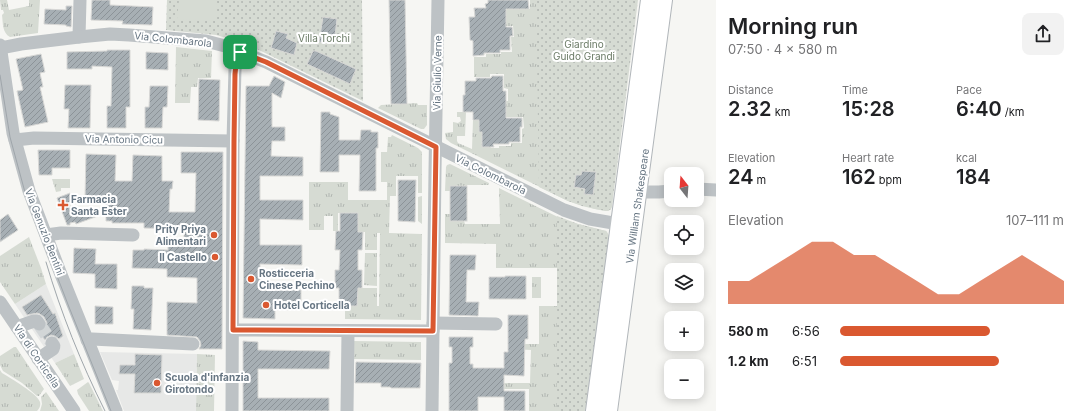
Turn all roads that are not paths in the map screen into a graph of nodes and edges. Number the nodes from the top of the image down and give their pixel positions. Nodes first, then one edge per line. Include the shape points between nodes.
1 (80, 0) edge
2 (438, 0) edge
3 (649, 0) edge
4 (664, 0) edge
5 (79, 37) junction
6 (0, 45) edge
7 (0, 48) edge
8 (240, 52) junction
9 (15, 140) junction
10 (234, 141) junction
11 (436, 147) junction
12 (704, 189) edge
13 (716, 190) edge
14 (664, 191) edge
15 (638, 192) junction
16 (619, 224) junction
17 (46, 235) junction
18 (134, 235) dead end
19 (0, 302) edge
20 (39, 324) dead end
21 (496, 324) dead end
22 (17, 327) junction
23 (433, 327) junction
24 (233, 330) junction
25 (348, 330) junction
26 (87, 340) junction
27 (52, 343) dead end
28 (193, 344) dead end
29 (38, 359) junction
30 (74, 411) edge
31 (116, 411) edge
32 (232, 411) edge
33 (346, 411) edge
34 (432, 411) edge
35 (594, 411) edge
36 (609, 411) edge

1 - 5 street
2 - 11 street, Via Giulio Verne
3 - 16 main road, Via William Shakespeare
4 - 15 main road, Via William Shakespeare
5 - 7 street, Via Colombarola
5 - 8 street, Via Colombarola via 120,34 184,39 214,43
6 - 7 street, Via Genuzio Bentini
7 - 9 street, Via Genuzio Bentini
8 - 10 street via 235,74
8 - 11 street, Via Colombarola via 266,62
9 - 10 street, Via Antonio Cicu via 34,138
9 - 17 street, Via Genuzio Bentini via 30,195
10 - 24 street
11 - 16 street, Via Colombarola via 564,210 590,219
11 - 23 street, Via Giulio Verne
12 - 13 street
14 - 15 street
15 - 36 main road, Via William Shakespeare
16 - 35 main road, Via William Shakespeare
17 - 18 street
17 - 26 street, Via Genuzio Bentini
19 - 22 street, Via di Corticella
20 - 22 street via 34,321
21 - 23 street
22 - 29 street, Via di Corticella
23 - 25 street
23 - 34 street, Via Giulio Verne
24 - 25 street
24 - 32 street
25 - 33 street
26 - 28 street
26 - 31 street, Via Genuzio Bentini
27 - 29 street via 53,349
29 - 30 street, Via di Corticella

